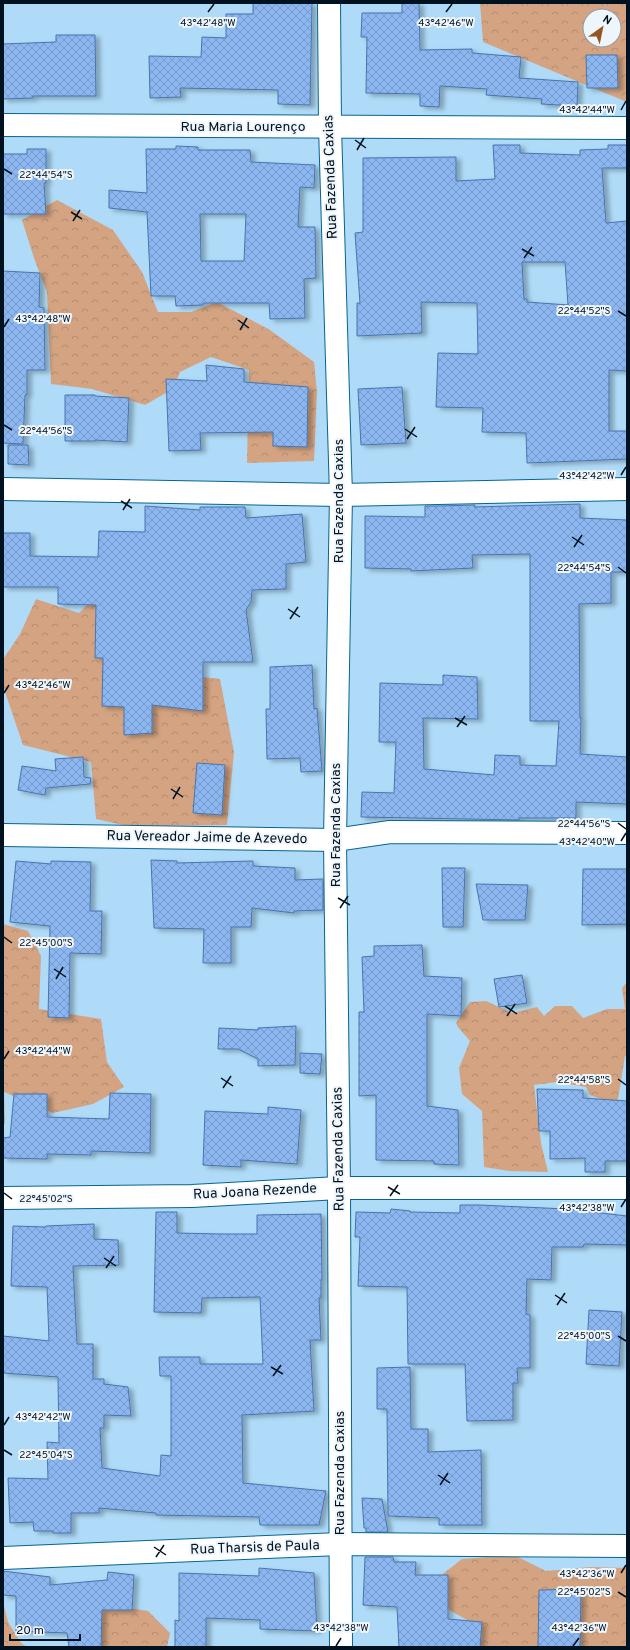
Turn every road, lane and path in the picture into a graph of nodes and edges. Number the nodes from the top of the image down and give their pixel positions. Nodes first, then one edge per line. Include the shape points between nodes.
1 (329, 3) edge
2 (3, 125) edge
3 (330, 127) junction
4 (627, 128) edge
5 (3, 489) edge
6 (627, 489) edge
7 (340, 495) junction
8 (627, 833) edge
9 (3, 835) edge
10 (335, 840) junction
11 (339, 1188) junction
12 (627, 1188) edge
13 (3, 1198) edge
14 (340, 1544) junction
15 (627, 1546) edge
16 (3, 1558) edge
17 (341, 1647) edge

1 - 3 street, Rua Fazenda Caxias
2 - 3 street, Rua Maria Lourenço
3 - 4 street, Rua Maria Lourenço
3 - 7 street, Rua Fazenda Caxias
5 - 7 street
6 - 7 street
7 - 10 street, Rua Fazenda Caxias
8 - 10 street, Rua Vereador Jaime de Azevedo via 390,832
9 - 10 street, Rua Vereador Jaime de Azevedo
10 - 11 street, Rua Fazenda Caxias
11 - 12 street, Rua Joana Rezende
11 - 13 street, Rua Joana Rezende via 192,1196
11 - 14 street, Rua Fazenda Caxias
14 - 15 street, Rua Tharsis de Paula
14 - 16 street, Rua Tharsis de Paula
14 - 17 street, Rua Fazenda Caxias

